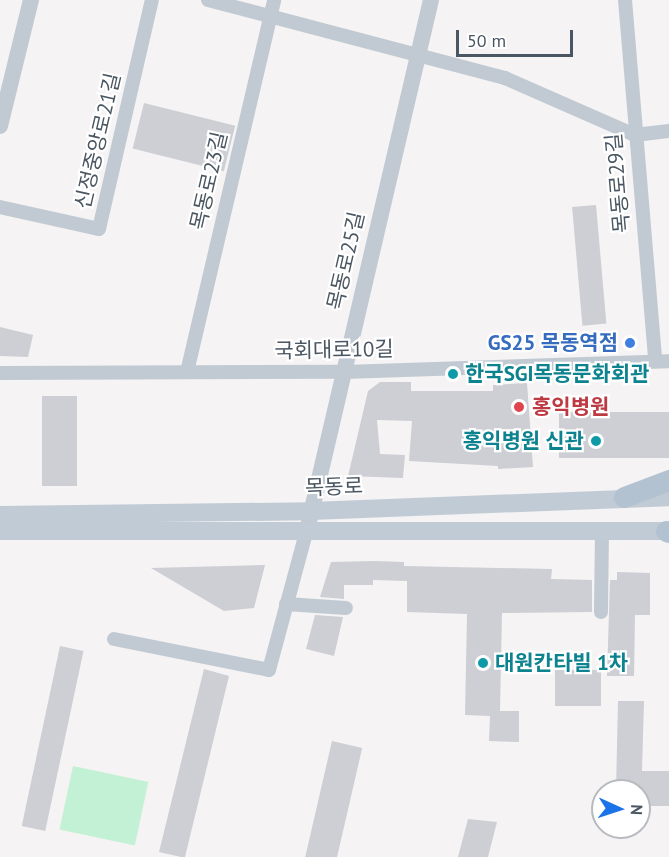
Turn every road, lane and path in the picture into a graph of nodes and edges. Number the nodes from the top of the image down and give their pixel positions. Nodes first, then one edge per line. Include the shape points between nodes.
1 (31, 0) edge
2 (152, 0) edge
3 (208, 0) edge
4 (274, 0) edge
5 (431, 0) edge
6 (625, 0) edge
7 (269, 17) junction
8 (418, 55) junction
9 (0, 126) edge
10 (669, 131) edge
11 (635, 135) junction
12 (0, 207) edge
13 (662, 361) edge
14 (187, 372) junction
15 (344, 372) junction
16 (0, 373) edge
17 (669, 480) edge
18 (669, 497) edge
19 (624, 498) junction
20 (311, 511) junction
21 (2, 528) edge
22 (602, 532) junction
23 (668, 532) edge
24 (306, 533) junction
25 (286, 604) junction
26 (346, 608) dead end
27 (601, 612) dead end
28 (114, 639) dead end

1 - 9 street
2 - 12 street, 신정중앙로21길 via 99,229
3 - 7 street
4 - 7 street, 목동로23길
5 - 8 street, 목동로25길
6 - 11 street, 목동로29길
7 - 8 street
7 - 14 street, 목동로23길
8 - 11 street via 505,78
8 - 15 street, 목동로25길
10 - 11 street
11 - 13 street, 목동로29길
13 - 15 street, 국회대로10길
14 - 15 street, 국회대로10길
14 - 16 street, 국회대로10길
15 - 20 street, 목동로25길
17 - 19 main road
18 - 19 main road, 목동로
19 - 20 main road, 목동로
20 - 21 main road, 목동로
20 - 24 street, 목동로25길
21 - 24 main road, 목동로
22 - 23 main road, 목동로
22 - 24 main road, 목동로
22 - 27 street
24 - 25 street
25 - 26 street
25 - 28 street via 269,670

